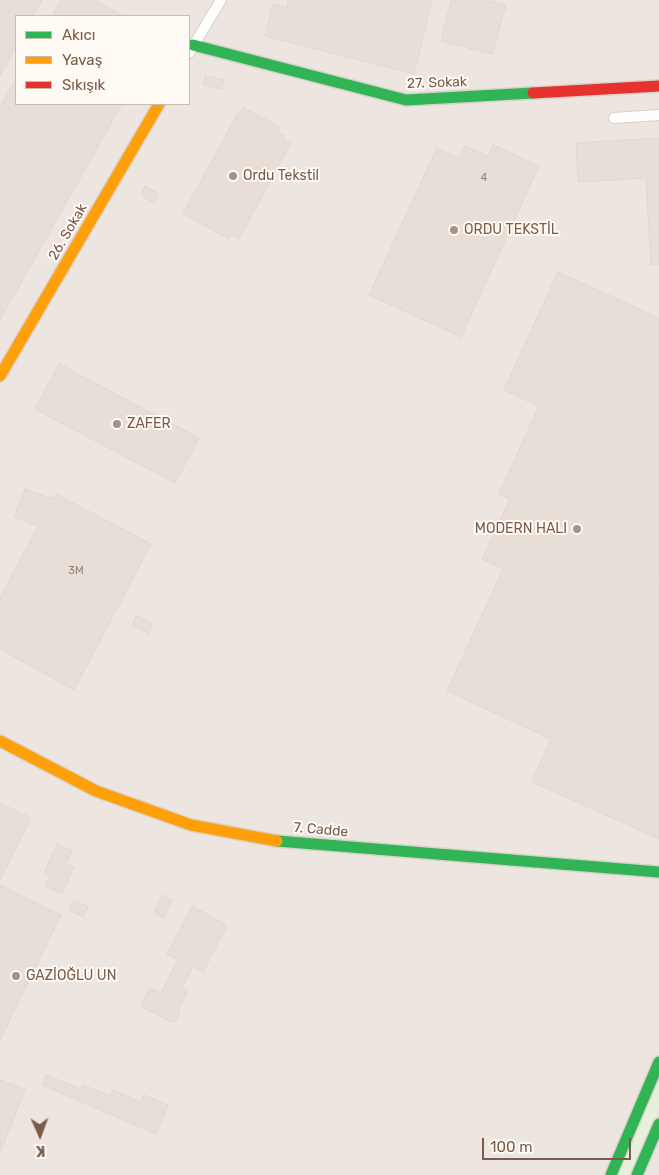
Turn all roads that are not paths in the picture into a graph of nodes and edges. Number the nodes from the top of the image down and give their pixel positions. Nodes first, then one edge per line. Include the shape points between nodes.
1 (221, 0) edge
2 (191, 49) edge
3 (659, 86) edge
4 (158, 105) edge
5 (659, 115) edge
6 (614, 118) dead end
7 (0, 376) edge
8 (0, 741) edge
9 (659, 872) edge
10 (659, 1062) edge
11 (659, 1124) edge
12 (611, 1175) edge
13 (637, 1175) edge

1 - 2 street
2 - 3 street, 27. Sokak via 406,100
4 - 7 street, 26. Sokak
5 - 6 street
8 - 9 street, 7. Cadde via 96,791 191,825 264,840
10 - 12 street
11 - 13 street

